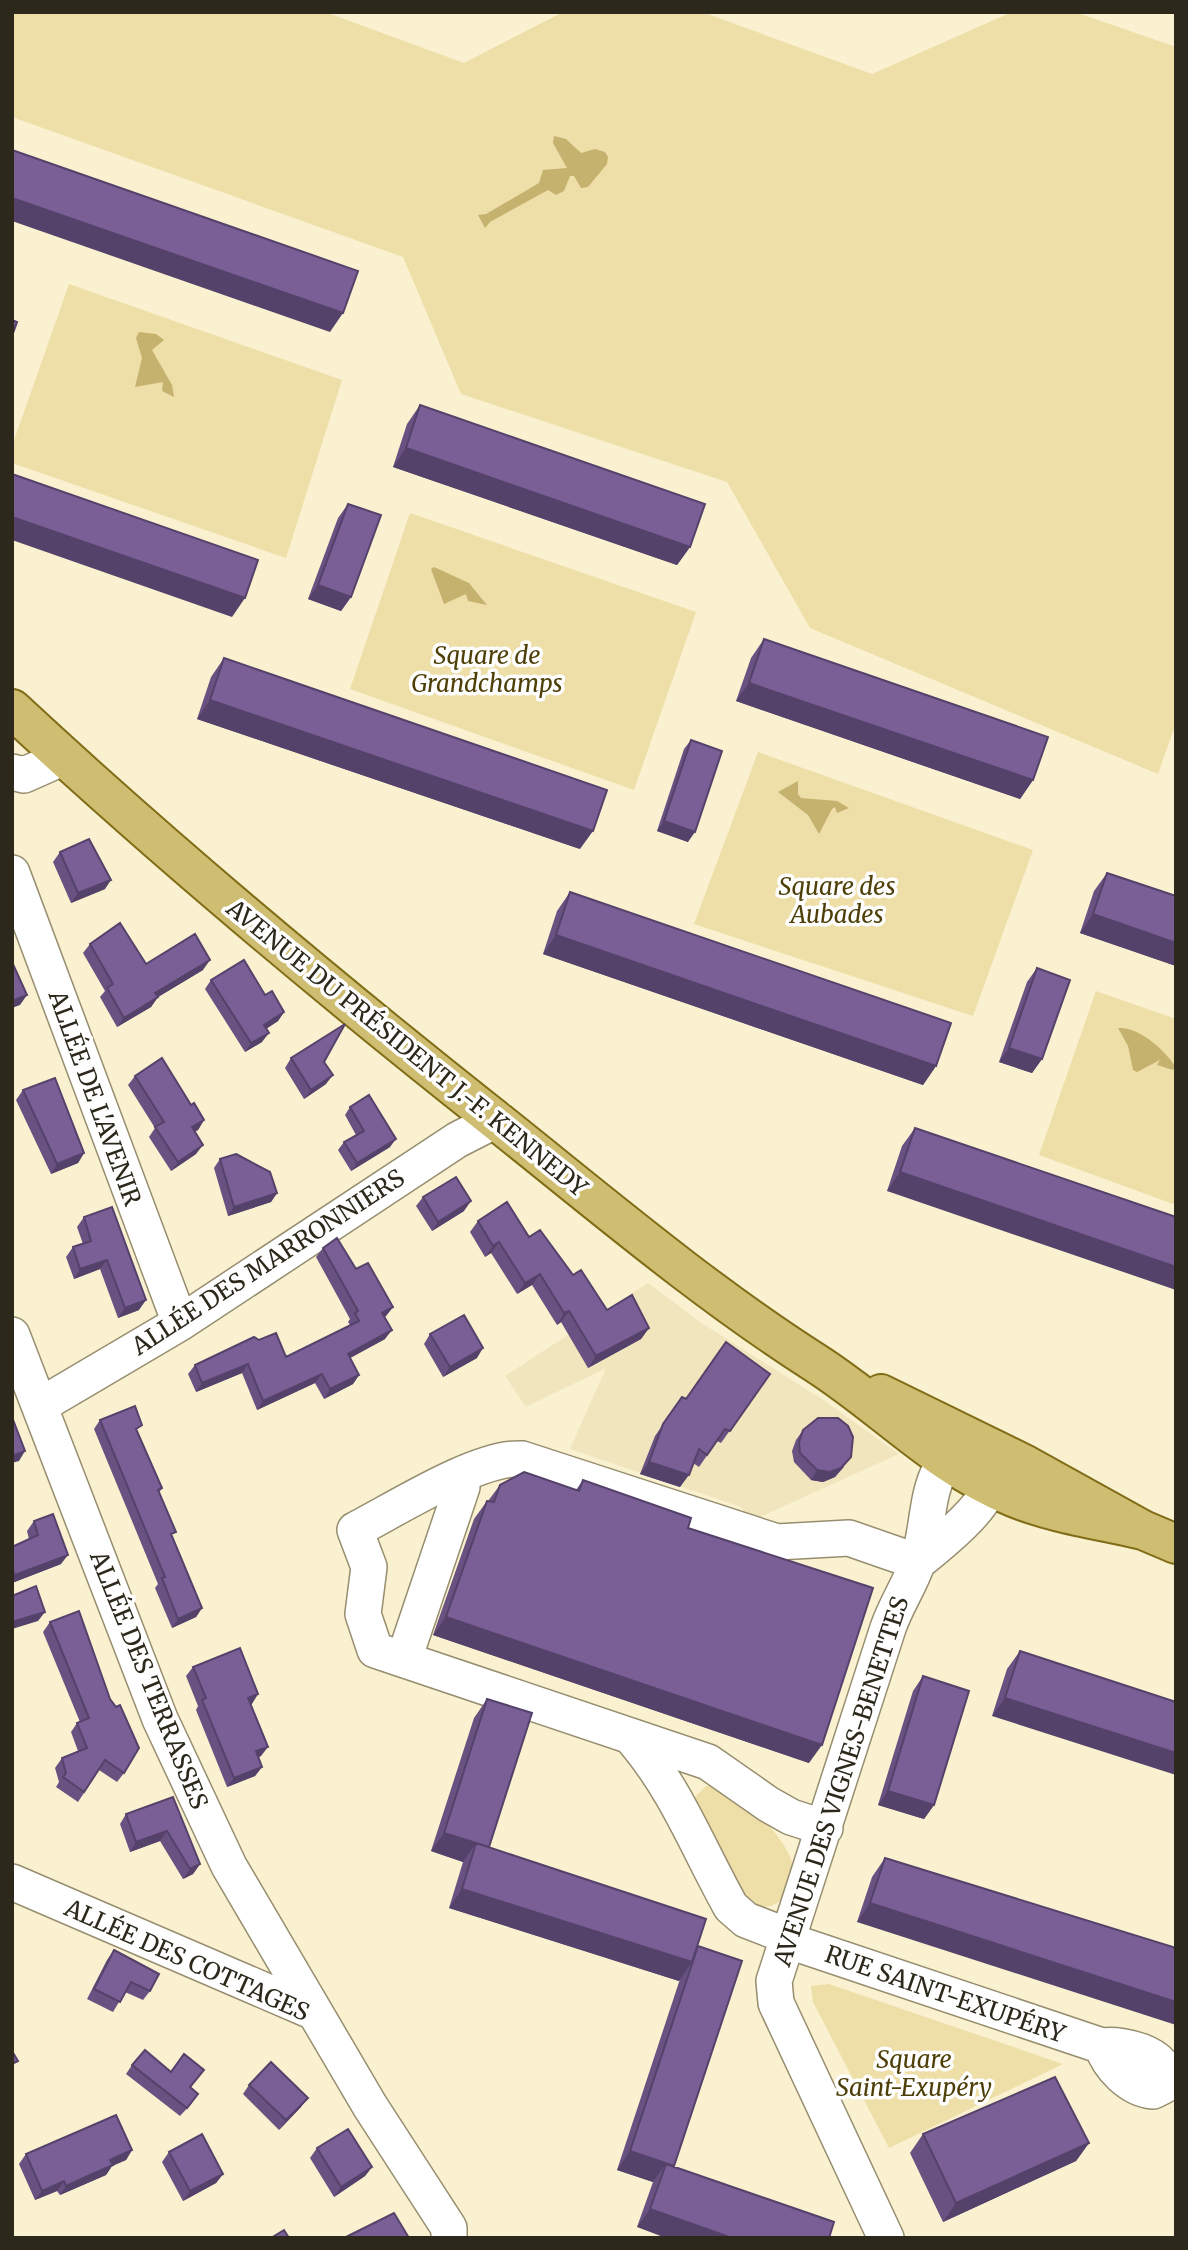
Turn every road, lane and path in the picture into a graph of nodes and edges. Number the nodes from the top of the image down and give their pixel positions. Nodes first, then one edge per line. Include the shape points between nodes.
1 (29, 735) edge
2 (12, 772) edge
3 (12, 873) edge
4 (496, 1121) junction
5 (180, 1323) junction
6 (12, 1335) edge
7 (819, 1365) junction
8 (41, 1405) junction
9 (984, 1445) junction
10 (945, 1460) junction
11 (460, 1476) junction
12 (991, 1485) junction
13 (1160, 1537) edge
14 (918, 1562) junction
15 (404, 1660) junction
16 (633, 1739) junction
17 (708, 1762) junction
18 (675, 1797) junction
19 (825, 1828) junction
20 (12, 1882) edge
21 (790, 1939) junction
22 (314, 2012) junction
23 (1102, 2046) dead end
24 (449, 2238) edge
25 (886, 2238) edge

1 - 2 street via 51,764 24,775
1 - 4 main road, AVENUE DU PRÉSIDENT J.-F. KENNEDY
3 - 5 street, ALLÉE DE L'AVENIR
4 - 5 street, ALLÉE DES MARRONNIERS via 457,1140
4 - 7 main road, AVENUE DU PRÉSIDENT J.-F. KENNEDY via 713,1294
5 - 8 street, ALLÉE DES MARRONNIERS
6 - 8 street, ALLÉE DES TERRASSES
7 - 9 main road, AVENUE DU PRÉSIDENT J.-F. KENNEDY
7 - 10 main road, AVENUE DU PRÉSIDENT J.-F. KENNEDY
8 - 22 street, ALLÉE DES TERRASSES via 160,1719 229,1866
9 - 10 street via 965,1446
9 - 12 street via 992,1460
9 - 13 main road, AVENUE DU PRÉSIDENT J.-F. KENNEDY
10 - 12 main road, AVENUE DU PRÉSIDENT J.-F. KENNEDY
10 - 14 street, AVENUE DES VIGNES-BENETTES via 923,1527
11 - 14 street via 506,1458 523,1459 777,1542 849,1538
11 - 15 street via 462,1487
11 - 15 street via 355,1530 369,1567 363,1614 375,1650
12 - 13 main road, AVENUE DU PRÉSIDENT J.-F. KENNEDY via 1041,1506
12 - 14 street, AVENUE DES VIGNES-BENETTES via 947,1539
14 - 19 street, AVENUE DES VIGNES-BENETTES via 898,1600
15 - 16 street
16 - 17 street
16 - 18 street, RUE SAINT-EXUPÉRY
17 - 18 street via 690,1767 679,1778
17 - 19 street via 791,1817
18 - 21 street, RUE SAINT-EXUPÉRY via 731,1906 746,1920
19 - 21 street, AVENUE DES VIGNES-BENETTES
20 - 22 street, ALLÉE DES COTTAGES
21 - 23 street, RUE SAINT-EXUPÉRY
21 - 25 street, AVENUE DES VIGNES-BENETTES via 775,1981 776,2003
22 - 24 street, ALLÉE DES COTTAGES via 449,2228

